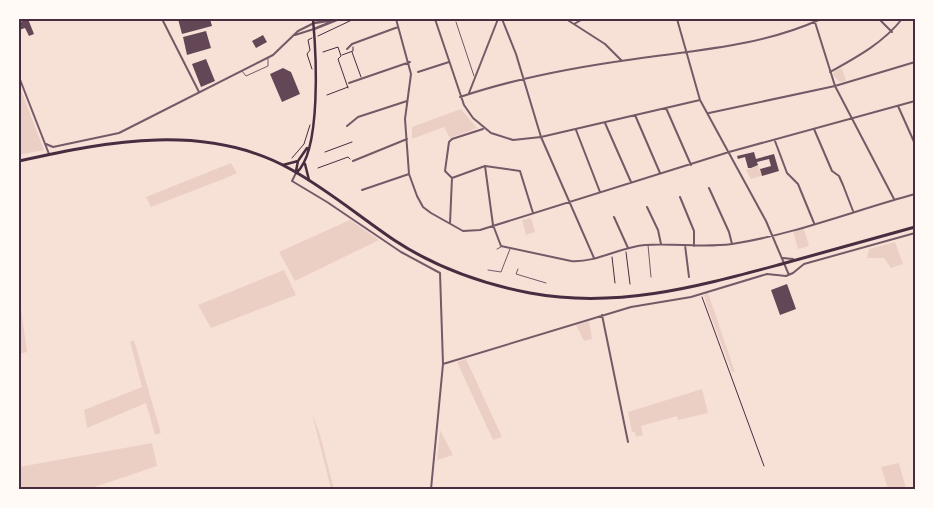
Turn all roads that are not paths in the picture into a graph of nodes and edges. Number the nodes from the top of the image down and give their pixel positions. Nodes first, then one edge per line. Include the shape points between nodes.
1 (162, 19) edge
2 (313, 19) edge
3 (338, 19) edge
4 (396, 19) edge
5 (435, 19) edge
6 (498, 19) edge
7 (502, 19) edge
8 (566, 19) edge
9 (583, 19) edge
10 (677, 19) edge
11 (821, 19) edge
12 (880, 19) edge
13 (902, 19) edge
14 (815, 20) edge
15 (456, 22) dead end
16 (314, 23) junction
17 (574, 24) junction
18 (398, 28) junction
19 (314, 29) junction
20 (892, 32) junction
21 (293, 36) junction
22 (347, 49) dead end
23 (687, 51) junction
24 (268, 58) junction
25 (621, 60) junction
26 (410, 62) junction
27 (449, 62) junction
28 (915, 62) edge
29 (241, 71) junction
30 (418, 72) dead end
31 (830, 72) junction
32 (19, 77) edge
33 (475, 78) junction
34 (523, 80) junction
35 (349, 83) road end
36 (835, 86) junction
37 (199, 92) junction
38 (468, 94) junction
39 (460, 97) junction
40 (700, 100) junction
41 (407, 101) junction
42 (915, 101) edge
43 (898, 105) junction
44 (666, 108) junction
45 (710, 113) junction
46 (635, 115) junction
47 (852, 118) junction
48 (605, 122) junction
49 (347, 126) dead end
50 (484, 128) junction
51 (814, 129) junction
52 (576, 130) junction
53 (541, 137) junction
54 (407, 140) junction
55 (774, 140) junction
56 (46, 144) junction
57 (915, 144) edge
58 (308, 146) junction
59 (730, 152) junction
60 (49, 154) junction
61 (19, 161) edge
62 (298, 161) junction
63 (353, 161) road end
64 (304, 163) junction
65 (283, 165) junction
66 (691, 165) junction
67 (485, 166) junction
68 (296, 173) junction
69 (409, 174) junction
70 (660, 174) junction
71 (452, 178) junction
72 (309, 182) junction
73 (631, 183) junction
74 (709, 188) dead end
75 (362, 190) dead end
76 (600, 192) junction
77 (915, 194) edge
78 (680, 197) dead end
79 (894, 200) junction
80 (568, 203) junction
81 (647, 207) dead end
82 (853, 212) junction
83 (532, 214) junction
84 (614, 217) dead end
85 (450, 223) junction
86 (814, 223) junction
87 (493, 226) junction
88 (915, 227) edge
89 (915, 233) edge
90 (772, 235) junction
91 (660, 244) junction
92 (732, 244) junction
93 (648, 245) junction
94 (685, 245) junction
95 (501, 246) junction
96 (694, 246) junction
97 (510, 248) junction
98 (626, 248) junction
99 (497, 249) dead end
100 (594, 258) junction
101 (783, 258) junction
102 (796, 260) junction
103 (785, 263) junction
104 (518, 269) dead end
105 (488, 270) dead end
106 (789, 275) junction
107 (651, 276) dead end
108 (690, 277) dead end
109 (546, 283) dead end
110 (602, 315) junction
111 (443, 364) junction
112 (628, 442) dead end
113 (431, 489) edge

1 - 37 street
2 - 16 main road
3 - 16 street
3 - 19 street
4 - 18 street
5 - 27 street
6 - 33 street
7 - 34 street
8 - 17 street
9 - 17 street
10 - 23 street
11 - 14 street
12 - 20 street
13 - 20 street
14 - 23 street via 738,45
14 - 31 street
15 - 33 lane
16 - 19 main road
16 - 21 street
17 - 25 street via 605,44
18 - 22 street via 352,44
18 - 26 street
19 - 21 street
19 - 58 main road via 316,95
20 - 31 street
21 - 24 street
23 - 25 street
23 - 40 street
24 - 29 street
24 - 29 lane via 268,66 246,76
25 - 34 street
26 - 35 street
26 - 41 street via 412,74
27 - 30 street
27 - 39 street
28 - 36 street
29 - 37 street
31 - 36 street
32 - 56 street
33 - 38 street
34 - 38 street
34 - 53 street
36 - 45 street
36 - 47 street
37 - 56 street via 109,136 53,146
38 - 39 street
39 - 50 street via 472,118
40 - 44 street
40 - 45 street
41 - 49 street via 358,117
41 - 54 street
42 - 43 street
43 - 47 street
43 - 57 street
44 - 46 street
44 - 66 street
45 - 59 street
46 - 48 street
46 - 70 street
47 - 51 street
47 - 79 street
48 - 52 street
48 - 73 street
50 - 53 street via 513,140
50 - 71 street via 449,142 445,171
51 - 55 street
51 - 82 street via 832,171 844,185
52 - 53 street
52 - 76 street
53 - 80 street
54 - 63 street
54 - 69 street
55 - 59 street
55 - 86 street via 787,173 798,184
56 - 60 street
58 - 62 main road
58 - 64 main road
59 - 66 street
59 - 90 street
60 - 61 main road
60 - 65 main road via 137,140 188,140 239,148
62 - 65 main road
62 - 68 main road
64 - 68 main road
64 - 72 main road
65 - 68 main road
66 - 70 street
67 - 71 street
67 - 83 street via 520,171
67 - 87 street
68 - 72 main road
68 - 111 street via 292,181 401,252 440,273
69 - 75 street
69 - 85 street via 423,207
70 - 73 street
71 - 85 street
72 - 103 main road via 395,241 426,258 488,283 530,293 613,299 653,295
73 - 76 street
74 - 92 street
76 - 80 street
77 - 79 street
78 - 96 street via 694,231
79 - 82 street
80 - 83 street
80 - 100 street
81 - 91 street via 658,230
82 - 86 street
83 - 87 street
84 - 98 street
85 - 87 street via 471,232
86 - 90 street
87 - 95 street
88 - 102 main road
89 - 106 street via 804,264
90 - 92 street
90 - 101 street
91 - 93 street
91 - 94 street
92 - 96 street
93 - 98 street
93 - 107 lane
94 - 96 street
94 - 108 street
95 - 97 street
95 - 99 lane
97 - 100 street via 571,261
97 - 105 lane via 501,272
98 - 100 street
101 - 102 street
101 - 103 street
102 - 103 main road
103 - 106 street
104 - 109 lane via 516,274
106 - 110 street via 766,274 702,294
110 - 111 street
110 - 112 street
111 - 113 street

